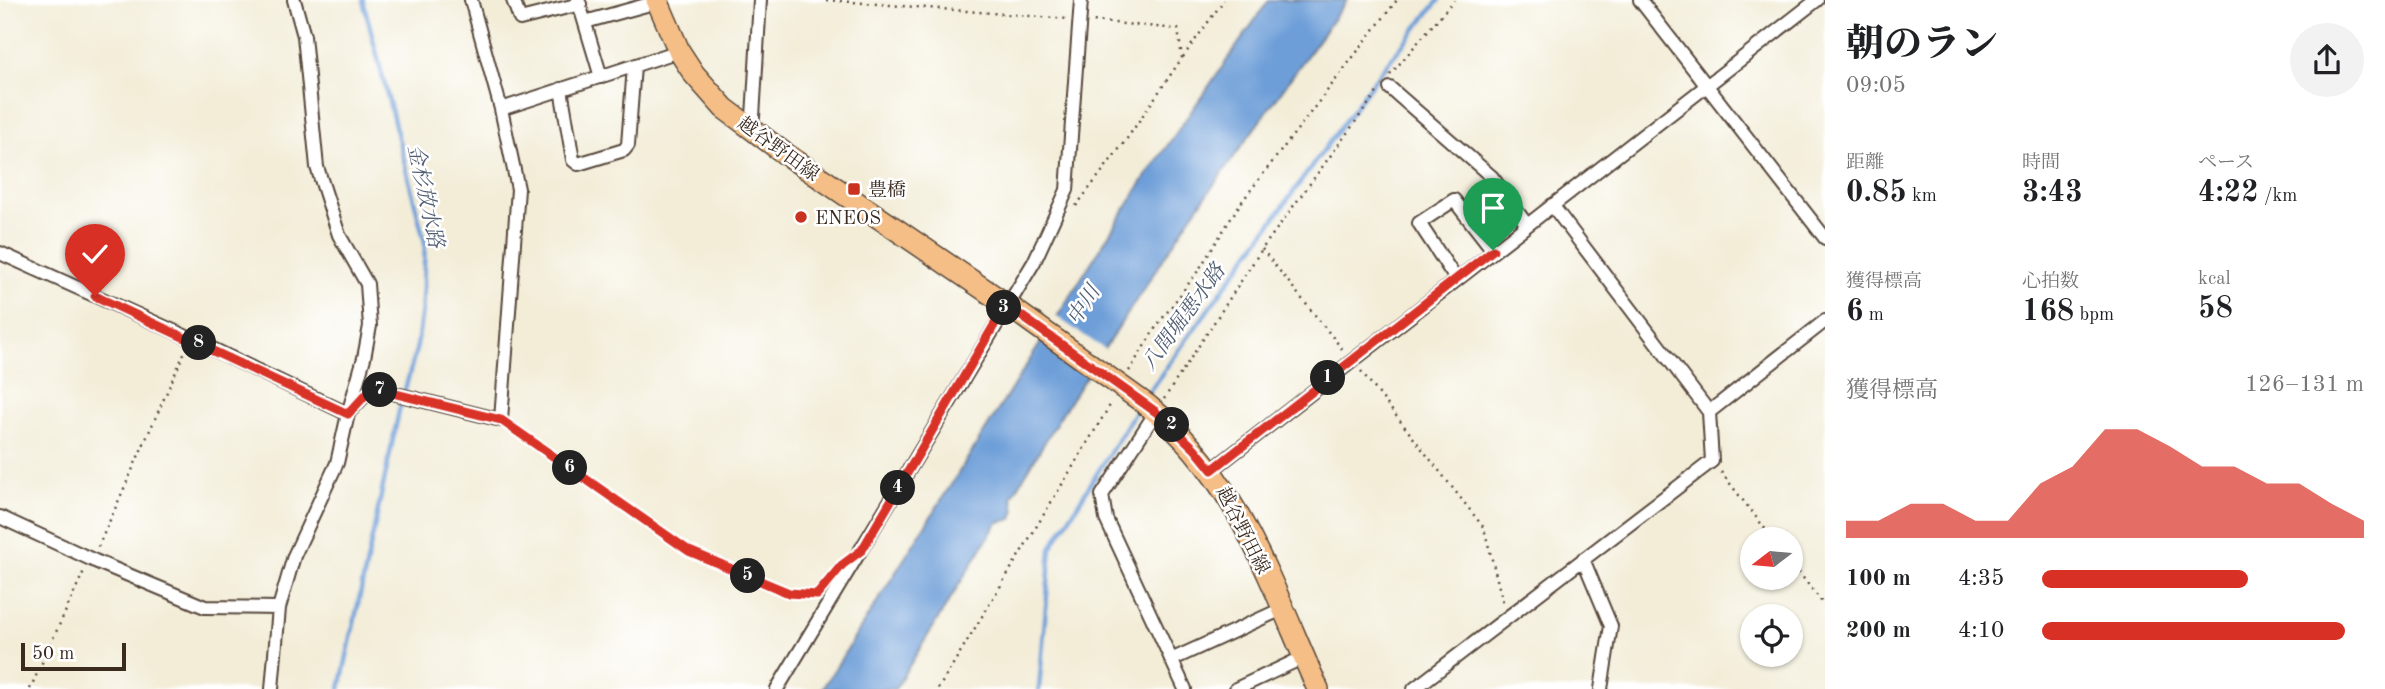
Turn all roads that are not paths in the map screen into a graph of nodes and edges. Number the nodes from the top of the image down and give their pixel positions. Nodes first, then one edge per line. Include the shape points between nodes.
1 (295, 0) edge
2 (471, 0) edge
3 (513, 0) edge
4 (760, 0) edge
5 (1081, 0) edge
6 (1640, 0) edge
7 (1817, 0) edge
8 (657, 1) edge
9 (579, 2) edge
10 (585, 22) junction
11 (679, 51) junction
12 (634, 66) junction
13 (601, 77) junction
14 (1707, 85) junction
15 (1390, 88) dead end
16 (561, 89) junction
17 (502, 109) junction
18 (747, 126) junction
19 (1552, 205) junction
20 (1527, 225) junction
21 (1825, 238) edge
22 (1493, 250) junction
23 (0, 253) edge
24 (1456, 279) junction
25 (1009, 307) junction
26 (1825, 321) edge
27 (1152, 408) junction
28 (1709, 412) junction
29 (348, 414) junction
30 (1212, 470) junction
31 (0, 517) edge
32 (1583, 559) junction
33 (279, 608) junction
34 (1282, 609) junction
35 (1304, 657) junction
36 (1171, 660) junction
37 (272, 689) edge
38 (777, 689) edge
39 (1185, 689) edge
40 (1236, 689) edge
41 (1318, 689) edge
42 (1414, 689) edge
43 (1601, 689) edge

1 - 29 street via 304,36 317,167 339,235 367,284 370,326
2 - 17 street
3 - 9 street via 520,19
4 - 18 street via 753,117
5 - 25 street via 1067,190
6 - 14 street
7 - 14 street
8 - 10 street
8 - 11 main road, 越谷野田線
9 - 10 street
10 - 13 street
11 - 12 street
11 - 18 main road, 越谷野田線 via 710,93
12 - 13 street
12 - 16 street via 624,150 578,164 573,160
13 - 16 street
14 - 19 street
14 - 21 street
15 - 20 street via 1492,177
16 - 17 street
17 - 29 street via 518,189 501,420 372,388
18 - 25 main road, 越谷野田線
19 - 20 street
19 - 28 street
20 - 22 street
22 - 24 street
22 - 24 street via 1454,200 1419,223
23 - 29 street
24 - 30 street
25 - 27 main road, 越谷野田線, bridge
25 - 38 street
26 - 28 street
27 - 30 main road, 越谷野田線
27 - 36 street via 1102,495 1106,519
28 - 32 street via 1712,461
29 - 33 street via 337,463 294,556
30 - 34 main road, 越谷野田線 via 1240,516
31 - 33 street via 205,607
32 - 42 street
32 - 43 street via 1611,626
33 - 37 street
34 - 35 main road, 越谷野田線
34 - 36 street
35 - 40 street
35 - 41 main road, 越谷野田線
36 - 39 street

